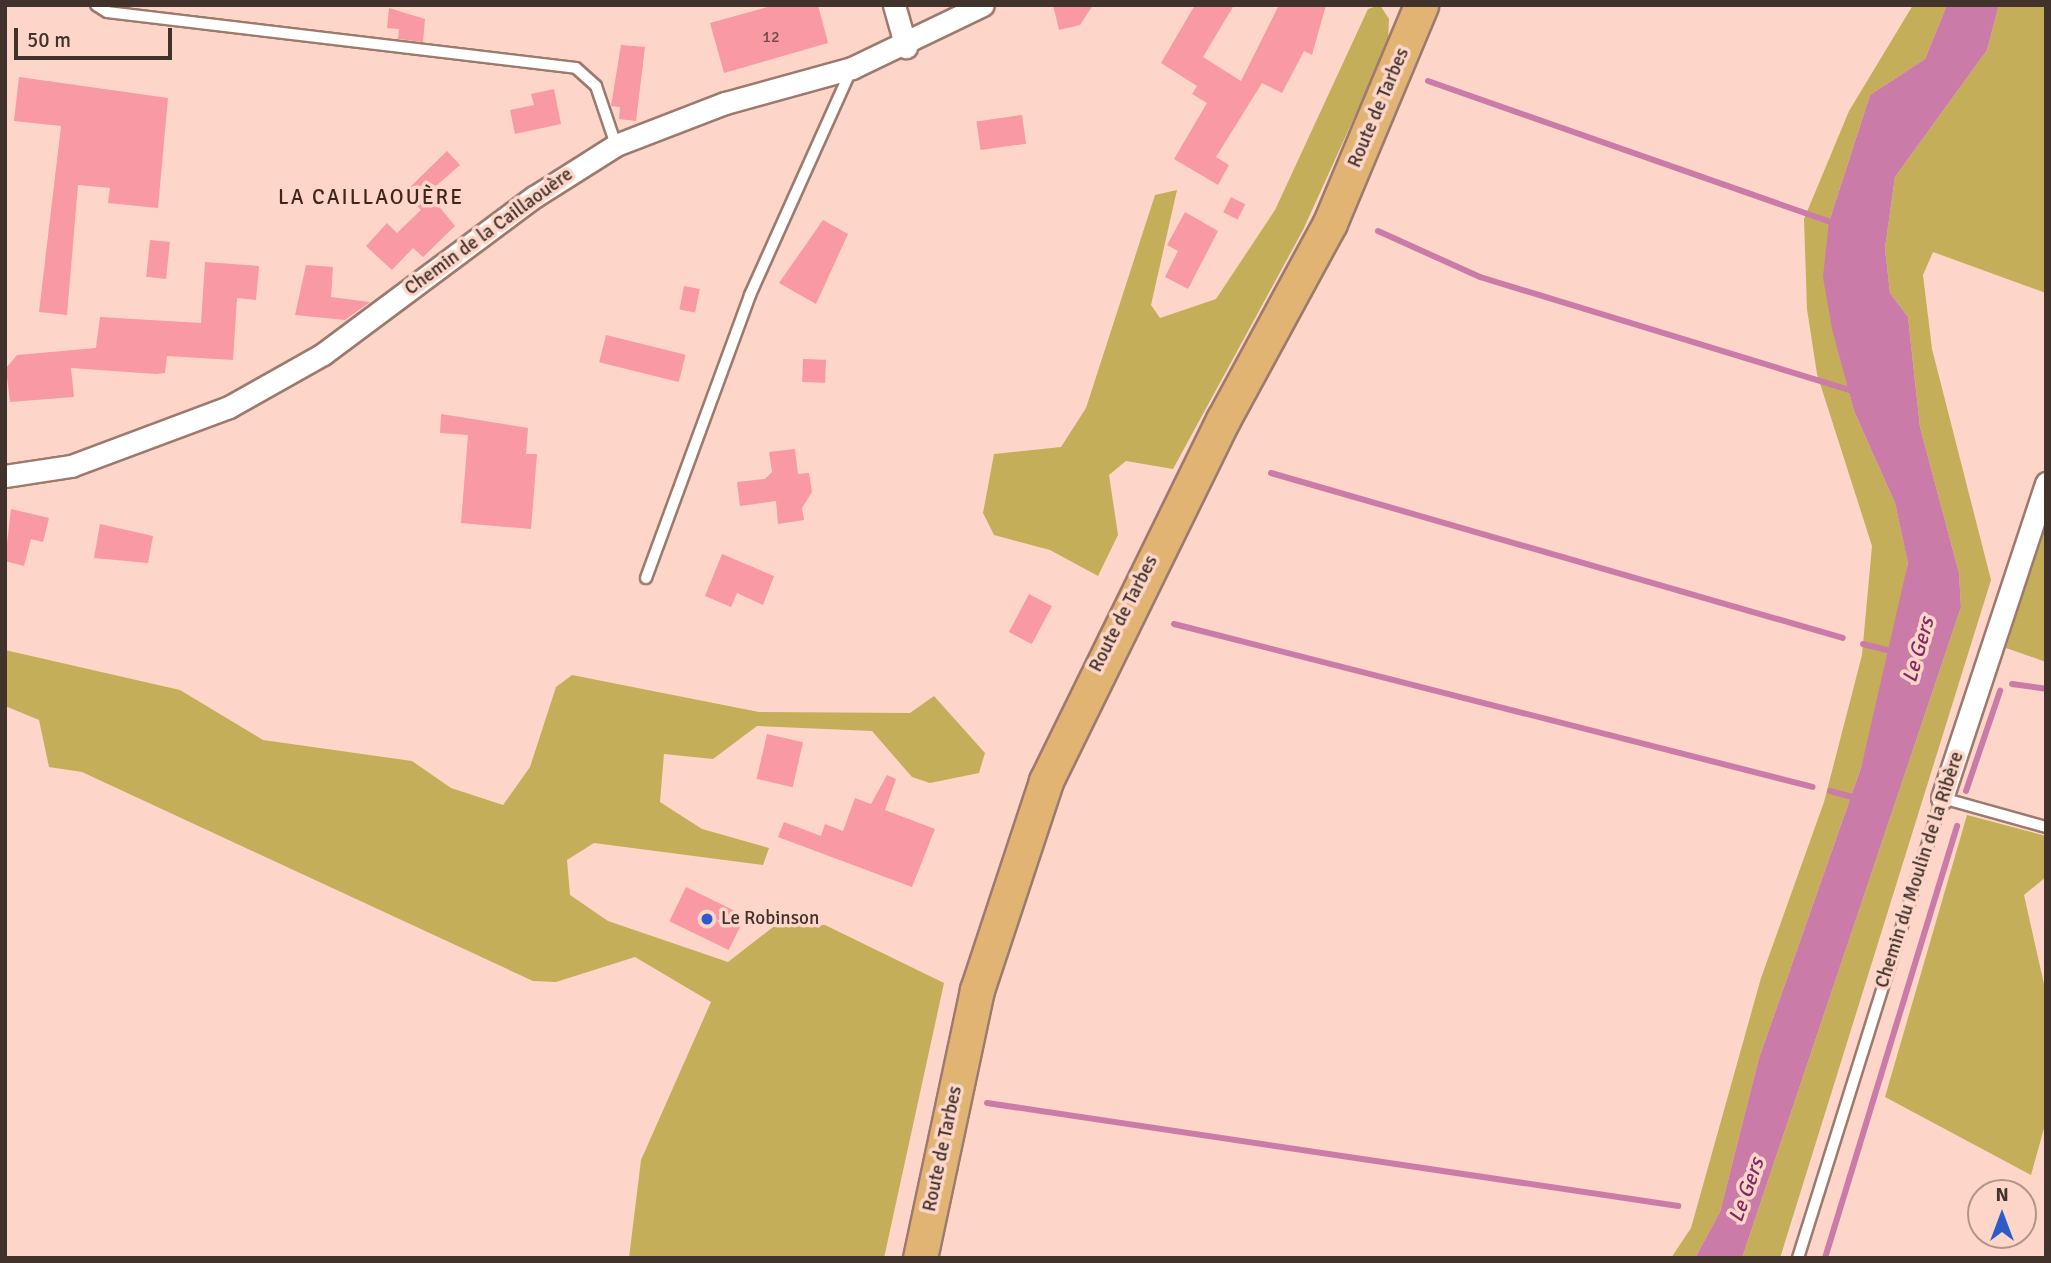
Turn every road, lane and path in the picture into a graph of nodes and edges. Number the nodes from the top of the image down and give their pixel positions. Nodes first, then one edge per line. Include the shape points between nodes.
1 (96, 5) edge
2 (894, 5) edge
3 (983, 5) edge
4 (1421, 5) edge
5 (906, 47) junction
6 (852, 68) junction
7 (616, 145) junction
8 (5, 476) edge
9 (2046, 483) edge
10 (646, 578) dead end
11 (1942, 798) junction
12 (2046, 827) edge
13 (920, 1258) edge
14 (1798, 1258) edge

1 - 7 lane via 107,12 576,68 596,86
2 - 5 street
3 - 5 street, Chemin de la Caillaouère
4 - 13 main road, Route de Tarbes via 1330,223 1223,420 1046,781 977,990
5 - 6 street, Chemin de la Caillaouère
6 - 7 street, Chemin de la Caillaouère via 725,103
6 - 10 lane via 750,295
7 - 8 street, Chemin de la Caillaouère via 274,385 71,466
9 - 11 street, Chemin du Moulin de la Ribère
11 - 12 lane
11 - 14 lane, Chemin du Moulin de la Ribère

